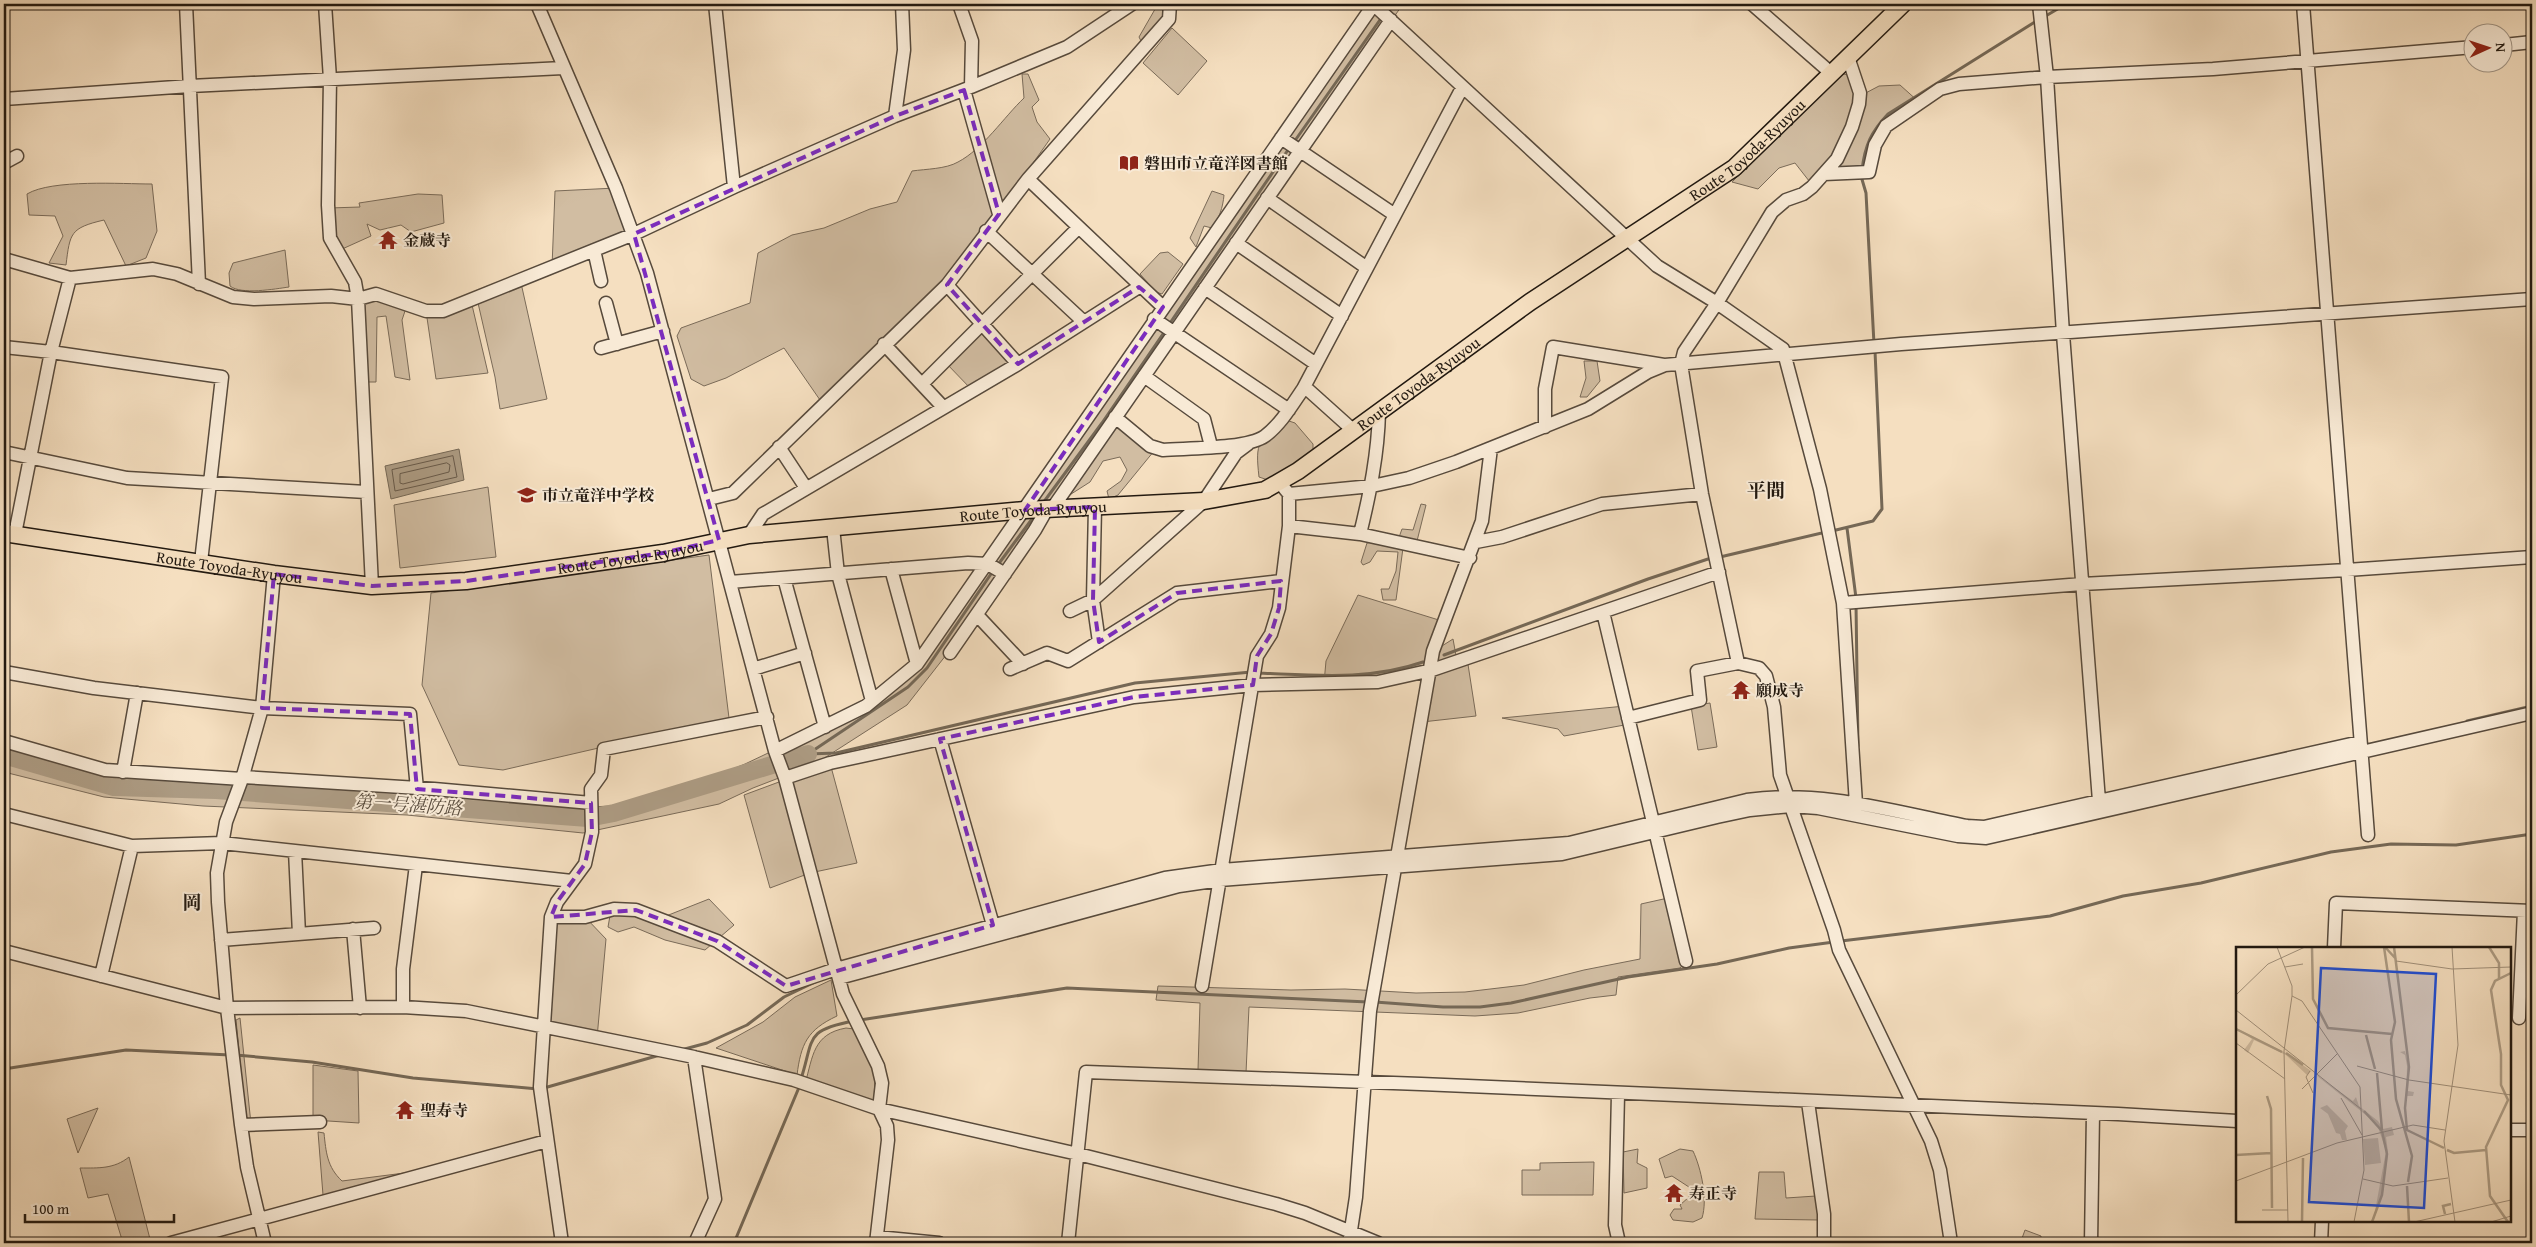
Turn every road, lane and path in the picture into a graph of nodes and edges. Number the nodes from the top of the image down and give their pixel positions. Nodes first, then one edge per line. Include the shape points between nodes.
1 (186, 4) edge
2 (325, 4) edge
3 (537, 4) edge
4 (715, 4) edge
5 (902, 4) edge
6 (960, 4) edge
7 (1132, 4) edge
8 (1170, 4) edge
9 (1374, 4) edge
10 (1752, 4) edge
11 (1903, 4) edge
12 (2039, 4) edge
13 (2304, 4) edge
14 (1120, 8) edge
15 (1391, 20) junction
16 (2532, 42) edge
17 (2514, 44) edge
18 (2464, 48) edge
19 (1848, 57) junction
20 (2308, 60) junction
21 (563, 68) junction
22 (1831, 73) junction
23 (2047, 77) junction
24 (330, 80) junction
25 (190, 86) junction
26 (1462, 88) junction
27 (968, 89) junction
28 (4, 99) edge
29 (895, 116) junction
30 (1281, 138) junction
31 (1299, 152) junction
32 (17, 156) dead end
33 (4, 162) edge
34 (1824, 174) junction
35 (1028, 179) junction
36 (734, 186) junction
37 (1267, 198) junction
38 (999, 214) junction
39 (1395, 215) junction
40 (1078, 228) junction
41 (986, 231) junction
42 (634, 234) junction
43 (1628, 239) junction
44 (1236, 243) junction
45 (594, 250) junction
46 (4, 259) edge
47 (1367, 268) junction
48 (1033, 274) junction
49 (70, 278) junction
50 (601, 281) dead end
51 (199, 284) junction
52 (947, 284) junction
53 (1139, 287) junction
54 (1205, 288) junction
55 (358, 299) junction
56 (2532, 299) edge
57 (606, 303) dead end
58 (1717, 303) junction
59 (1163, 307) junction
60 (2327, 314) junction
61 (1342, 316) junction
62 (1154, 319) junction
63 (1084, 322) junction
64 (983, 325) junction
65 (663, 331) junction
66 (1174, 333) junction
67 (2063, 334) junction
68 (616, 344) junction
69 (884, 344) junction
70 (4, 347) edge
71 (601, 348) dead end
72 (51, 352) junction
73 (1785, 354) junction
74 (1018, 364) junction
75 (1316, 364) junction
76 (1681, 364) junction
77 (1665, 365) junction
78 (1144, 376) junction
79 (922, 384) junction
80 (1305, 386) junction
81 (943, 407) junction
82 (1289, 410) junction
83 (1379, 412) junction
84 (1116, 417) junction
85 (1545, 426) junction
86 (1354, 430) junction
87 (1249, 443) junction
88 (1211, 446) junction
89 (779, 447) junction
90 (1491, 448) junction
91 (4, 452) edge
92 (30, 458) junction
93 (210, 484) junction
94 (1372, 486) junction
95 (806, 488) junction
96 (1284, 488) junction
97 (366, 492) junction
98 (1702, 494) junction
99 (709, 499) junction
100 (1204, 501) junction
101 (1095, 507) junction
102 (1049, 509) junction
103 (1025, 510) junction
104 (1289, 526) junction
105 (833, 528) junction
106 (9, 534) edge
107 (1360, 534) junction
108 (749, 535) junction
109 (719, 540) junction
110 (1476, 542) junction
111 (2532, 556) edge
112 (1470, 558) junction
113 (202, 562) junction
114 (988, 564) junction
115 (891, 569) junction
116 (2347, 570) junction
117 (1719, 572) junction
118 (274, 574) junction
119 (838, 574) junction
120 (1005, 574) junction
121 (784, 578) junction
122 (1281, 581) junction
123 (730, 582) junction
124 (2082, 584) junction
125 (372, 586) junction
126 (1093, 600) junction
127 (1843, 602) junction
128 (1070, 611) dead end
129 (1603, 612) junction
130 (977, 615) junction
131 (1099, 642) junction
132 (805, 653) junction
133 (950, 653) dead end
134 (1738, 663) junction
135 (917, 664) junction
136 (1023, 664) junction
137 (753, 669) junction
138 (1010, 669) dead end
139 (1431, 670) junction
140 (4, 672) edge
141 (1252, 685) junction
142 (137, 693) junction
143 (872, 701) junction
144 (262, 708) junction
145 (2532, 713) edge
146 (767, 717) junction
147 (1628, 718) junction
148 (825, 727) junction
149 (940, 739) junction
150 (4, 741) edge
151 (2361, 747) junction
152 (775, 751) junction
153 (123, 772) junction
154 (242, 778) junction
155 (785, 778) junction
156 (417, 789) junction
157 (1789, 801) junction
158 (2099, 801) junction
159 (1856, 804) junction
160 (591, 805) junction
161 (4, 814) edge
162 (1654, 827) junction
163 (2368, 835) dead end
164 (222, 843) junction
165 (132, 846) junction
166 (295, 851) junction
167 (1398, 862) junction
168 (416, 865) junction
169 (1221, 875) junction
170 (572, 881) junction
171 (2528, 911) edge
172 (552, 917) junction
173 (993, 925) junction
174 (374, 928) dead end
175 (353, 929) junction
176 (299, 934) junction
177 (221, 940) junction
178 (2334, 947) edge
179 (4, 951) edge
180 (1686, 961) dead end
181 (838, 974) junction
182 (101, 976) junction
183 (1202, 986) dead end
184 (403, 1007) junction
185 (227, 1008) junction
186 (360, 1008) junction
187 (2519, 1018) dead end
188 (544, 1028) junction
189 (694, 1057) junction
190 (1365, 1083) junction
191 (1618, 1094) junction
192 (1808, 1102) junction
193 (1914, 1106) junction
194 (879, 1109) junction
195 (2093, 1113) junction
196 (2236, 1121) edge
197 (320, 1122) dead end
198 (241, 1125) junction
199 (2511, 1130) edge
200 (2532, 1130) edge
201 (548, 1141) junction
202 (1078, 1154) junction
203 (259, 1219) junction
204 (2322, 1222) edge
205 (1349, 1238) edge
206 (876, 1240) edge
207 (171, 1243) edge
208 (266, 1243) edge
209 (562, 1243) edge
210 (695, 1243) edge
211 (938, 1243) edge
212 (1068, 1243) edge
213 (1378, 1243) edge
214 (1619, 1243) edge
215 (1824, 1243) edge
216 (1950, 1243) edge
217 (2091, 1243) edge
218 (2321, 1243) edge

1 - 25 street
2 - 24 street
3 - 21 street
4 - 36 street
5 - 29 street via 904,50
6 - 27 street via 972,41
7 - 14 street
8 - 35 street via 1169,19
9 - 15 street
9 - 30 street
10 - 22 street
11 - 19 main road, Route Toyoda-Ryuyou
12 - 23 street
13 - 20 street
14 - 27 street via 1067,47
15 - 26 street
15 - 31 street
16 - 17 street
18 - 20 street
19 - 22 main road, Route Toyoda-Ryuyou
19 - 34 street via 1860,93 1859,104 1837,159
20 - 23 street via 2213,69
20 - 60 street
21 - 24 street
21 - 42 street
22 - 43 main road, Route Toyoda-Ryuyou via 1734,168
23 - 34 street via 1959,84 1940,89 1886,126 1875,146 1869,172
23 - 67 street
24 - 25 street
24 - 55 street via 330,238 356,282
25 - 28 street
25 - 51 street
26 - 39 street
26 - 43 street
27 - 29 street
27 - 38 street
29 - 36 street
30 - 31 street
30 - 59 street
31 - 37 street
31 - 39 street
32 - 33 street
34 - 58 street via 1803,194 1786,200 1772,212
35 - 38 street
35 - 40 street
36 - 42 street
37 - 44 street
37 - 47 street
38 - 41 street
39 - 47 street
40 - 48 street
40 - 53 street
41 - 48 street
41 - 52 street
42 - 45 street
42 - 65 street
43 - 58 street via 1656,266
43 - 83 main road, Route Toyoda-Ryuyou via 1530,302
44 - 54 street
44 - 61 street
45 - 50 street
45 - 55 street via 443,311 426,311 376,294
46 - 49 street
47 - 61 street
48 - 63 street
48 - 64 street
49 - 51 street via 153,269 177,274
49 - 72 street
51 - 55 street via 233,297 254,299 331,296
52 - 64 street
52 - 69 street
53 - 59 street
53 - 63 street
54 - 66 street
54 - 75 street
55 - 97 street
56 - 60 street
57 - 68 street
58 - 73 street via 1783,349
58 - 76 street via 1684,352
59 - 62 street
60 - 67 street
60 - 116 street
61 - 75 street
62 - 66 street
62 - 103 street
63 - 74 street
64 - 74 street
64 - 79 street
65 - 68 street
65 - 99 street
66 - 78 street
66 - 82 street
67 - 73 street
67 - 124 street
68 - 71 street
69 - 79 street
69 - 89 street
70 - 72 street
72 - 92 street
72 - 93 street via 222,377
73 - 76 street
73 - 127 street via 1820,489
74 - 81 street
75 - 80 street
76 - 77 street
76 - 98 street
77 - 85 street via 1588,409
77 - 85 street via 1553,347 1545,389
78 - 84 street
78 - 88 street via 1204,419
79 - 81 street
80 - 82 street
80 - 86 street
81 - 95 street
82 - 87 street via 1264,436
83 - 86 main road, Route Toyoda-Ryuyou
83 - 94 street
84 - 88 street via 1150,446 1163,450
84 - 102 street
85 - 90 street
86 - 96 main road, Route Toyoda-Ryuyou
87 - 88 street
87 - 100 street via 1236,453
89 - 95 street
89 - 99 street via 733,493
90 - 94 street via 1409,478
90 - 110 street via 1488,486
91 - 92 street
92 - 93 street via 127,478
92 - 106 street
93 - 97 street
93 - 113 street
94 - 96 street
94 - 107 street
95 - 108 street via 763,514
96 - 100 main road, Route Toyoda-Ryuyou
96 - 104 street
97 - 125 street
98 - 110 street via 1602,504 1502,537
98 - 117 street
99 - 109 street
100 - 101 main road, Route Toyoda-Ryuyou
100 - 126 street
101 - 102 main road, Route Toyoda-Ryuyou
101 - 126 street
102 - 103 main road, Route Toyoda-Ryuyou
102 - 120 street
103 - 105 main road, Route Toyoda-Ryuyou
103 - 114 street
104 - 107 street
104 - 122 street
105 - 108 main road, Route Toyoda-Ryuyou
105 - 119 street
106 - 113 main road, Route Toyoda-Ryuyou
107 - 112 street
108 - 109 main road, Route Toyoda-Ryuyou
109 - 123 street
109 - 125 main road, Route Toyoda-Ryuyou via 662,553 466,581
110 - 112 street
111 - 116 street
112 - 139 street via 1434,649
113 - 118 main road, Route Toyoda-Ryuyou
114 - 115 street
114 - 120 street
114 - 135 street
115 - 119 street
115 - 135 street
116 - 124 street
116 - 151 street
117 - 129 street
117 - 134 street
118 - 125 main road, Route Toyoda-Ryuyou
118 - 144 street
119 - 121 street
119 - 143 street
120 - 130 street
121 - 123 street
121 - 132 street
122 - 131 street via 1177,594
122 - 141 street via 1279,608 1271,634 1258,656
123 - 137 street
124 - 127 street
124 - 158 street
126 - 128 street
126 - 131 street
127 - 159 street
129 - 139 street
129 - 147 street
130 - 133 street
130 - 136 street
131 - 136 street via 1068,661 1047,653
132 - 137 street
132 - 148 street
134 - 147 street via 1697,671 1700,700
134 - 157 street via 1759,668 1766,676 1774,707 1777,757
135 - 143 street
136 - 138 street
137 - 146 street
139 - 141 street via 1378,682
139 - 167 street
140 - 142 street
141 - 149 street via 1134,697
141 - 169 street
142 - 144 street
142 - 153 street
143 - 148 street
144 - 154 street
144 - 156 street via 410,714
145 - 151 street
146 - 152 street
146 - 160 street via 604,749 601,775 591,788
147 - 162 street
148 - 152 street
149 - 155 street via 830,763
149 - 173 street
150 - 153 street via 73,763
151 - 157 street via 1986,838 1958,836
151 - 158 street
151 - 163 street
152 - 155 street
153 - 154 street
154 - 156 street
154 - 164 street
155 - 181 street
156 - 160 street
157 - 159 street via 1825,798
157 - 162 street
157 - 193 street via 1839,950
158 - 159 street via 1984,827
160 - 170 street via 592,832 585,864
161 - 165 street
162 - 167 street via 1569,843
162 - 180 street
164 - 165 street
164 - 166 street
164 - 177 street via 218,873
165 - 182 street
166 - 168 street
166 - 176 street
167 - 169 street
167 - 190 street via 1370,1011
168 - 170 street
168 - 184 street via 403,969
169 - 173 street via 1165,878
169 - 181 street
169 - 183 street
170 - 172 street via 557,902
171 - 178 street via 2336,903
171 - 187 street
172 - 181 street via 585,916 614,909 636,910 717,941 786,986
172 - 188 street
173 - 181 street
174 - 175 street
175 - 176 street
175 - 186 street
176 - 177 street
177 - 185 street
179 - 182 street
181 - 194 street via 843,994 878,1066 882,1084
182 - 185 street
184 - 186 street
184 - 188 street via 466,1011
185 - 186 street
185 - 198 street
188 - 189 street
188 - 201 street via 540,1087
189 - 194 street via 794,1080
189 - 210 street via 715,1199
190 - 191 street
190 - 202 street via 1086,1072
190 - 205 street via 1356,1197
191 - 192 street
191 - 214 street via 1615,1225
192 - 193 street
192 - 215 street via 1824,1214
193 - 195 street
193 - 216 street via 1937,1157
194 - 202 street
194 - 206 street via 887,1126 888,1140
195 - 196 street
195 - 217 street
197 - 198 street
198 - 203 street
199 - 200 street
201 - 203 street
201 - 209 street
202 - 205 street via 1276,1204 1305,1213
202 - 212 street
203 - 207 street
203 - 208 street
204 - 218 street
205 - 213 street
206 - 211 street

